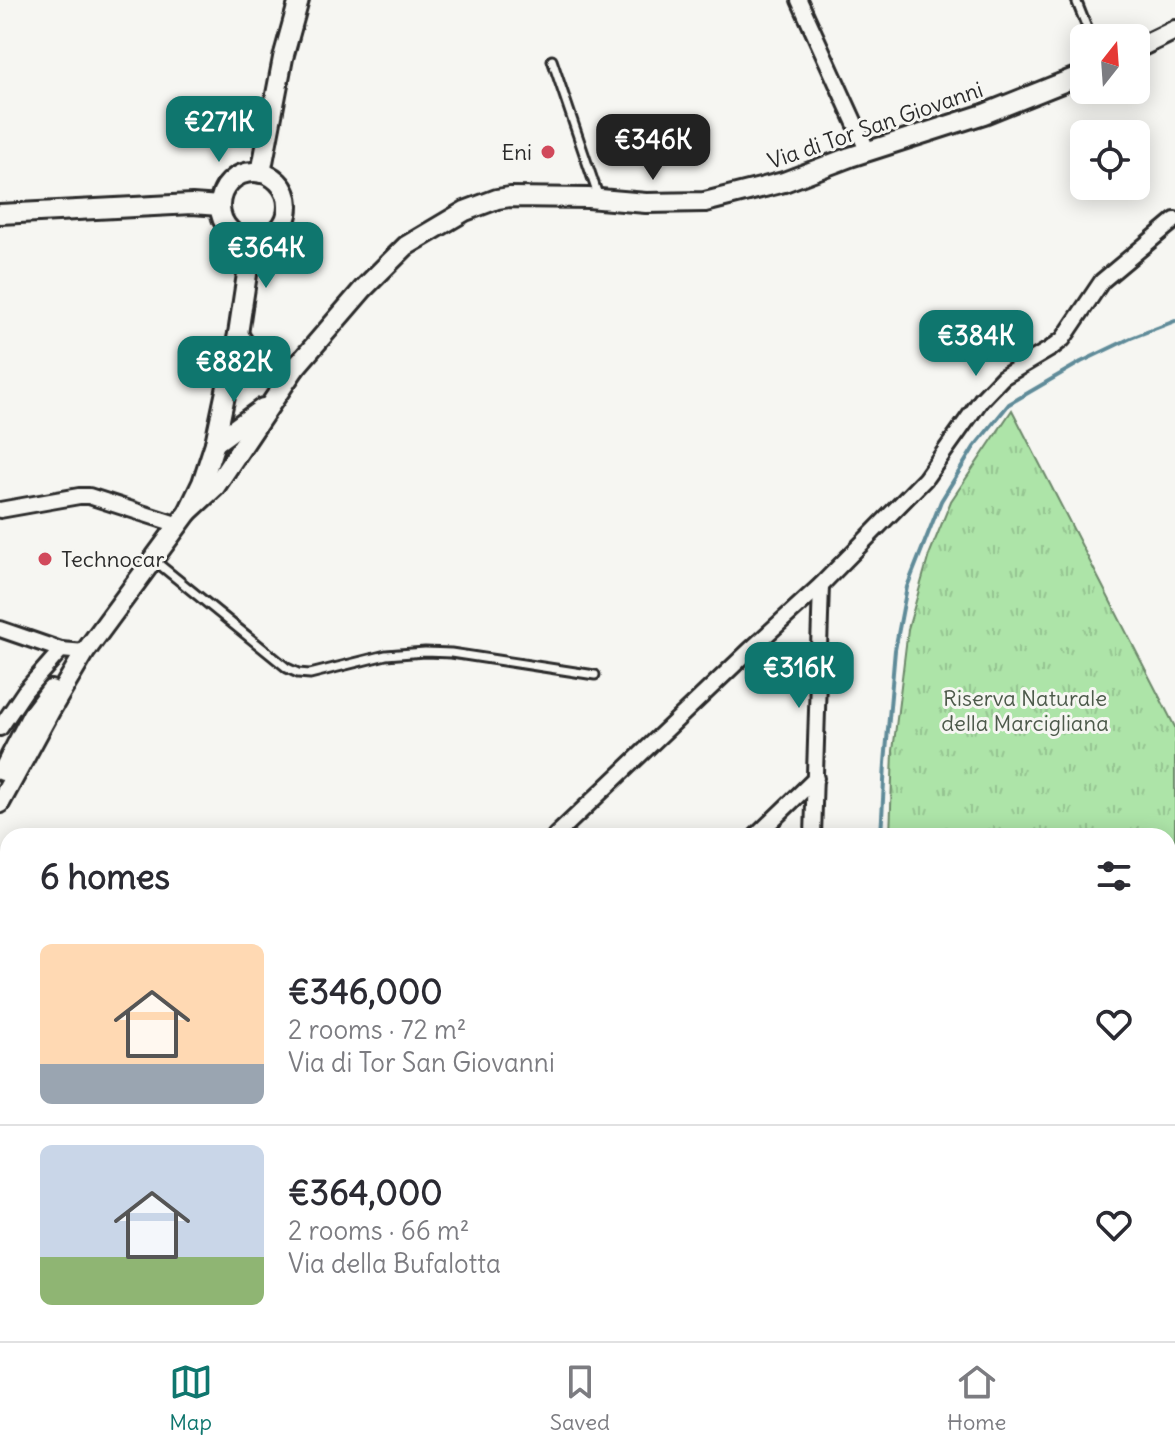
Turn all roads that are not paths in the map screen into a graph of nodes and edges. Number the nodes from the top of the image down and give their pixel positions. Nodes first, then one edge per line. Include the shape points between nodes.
1 (299, 0) edge
2 (799, 0) edge
3 (1076, 0) edge
4 (1085, 24) edge
5 (1175, 30) edge
6 (1150, 42) edge
7 (552, 60) dead end
8 (1070, 80) edge
9 (868, 152) junction
10 (261, 173) junction
11 (599, 199) junction
12 (220, 206) junction
13 (0, 214) edge
14 (1175, 220) edge
15 (252, 241) junction
16 (238, 334) junction
17 (295, 368) junction
18 (277, 395) junction
19 (215, 443) junction
20 (0, 510) edge
21 (183, 518) junction
22 (153, 559) junction
23 (821, 585) junction
24 (0, 629) edge
25 (61, 650) junction
26 (85, 652) junction
27 (595, 675) dead end
28 (0, 728) edge
29 (0, 778) edge
30 (816, 778) junction
31 (0, 803) edge
32 (563, 828) edge
33 (764, 828) edge
34 (813, 828) edge

1 - 10 street
2 - 9 street
3 - 4 lane
5 - 6 street
7 - 11 lane
8 - 9 street, Via di Tor San Giovanni
9 - 11 street, Via di Tor San Giovanni via 784,182 705,202
10 - 12 street via 231,181
10 - 15 street via 279,184 288,210 280,228
11 - 17 street, Via di Tor San Giovanni via 510,197 465,211 406,246
12 - 13 street
12 - 15 street via 232,232
14 - 23 street via 1102,281 1063,339 1003,377 925,479
15 - 16 street
16 - 17 street via 255,355
16 - 19 street
17 - 18 street, Via di Tor San Giovanni
18 - 19 street
18 - 21 street, Via di Tor San Giovanni via 215,487
19 - 21 street
20 - 21 street via 89,496
21 - 22 street
22 - 26 street
22 - 27 lane via 298,673 425,652
23 - 30 street
23 - 32 street
24 - 25 street
25 - 26 street
25 - 28 street
26 - 29 street via 32,715
26 - 31 street
30 - 33 street
30 - 34 street

